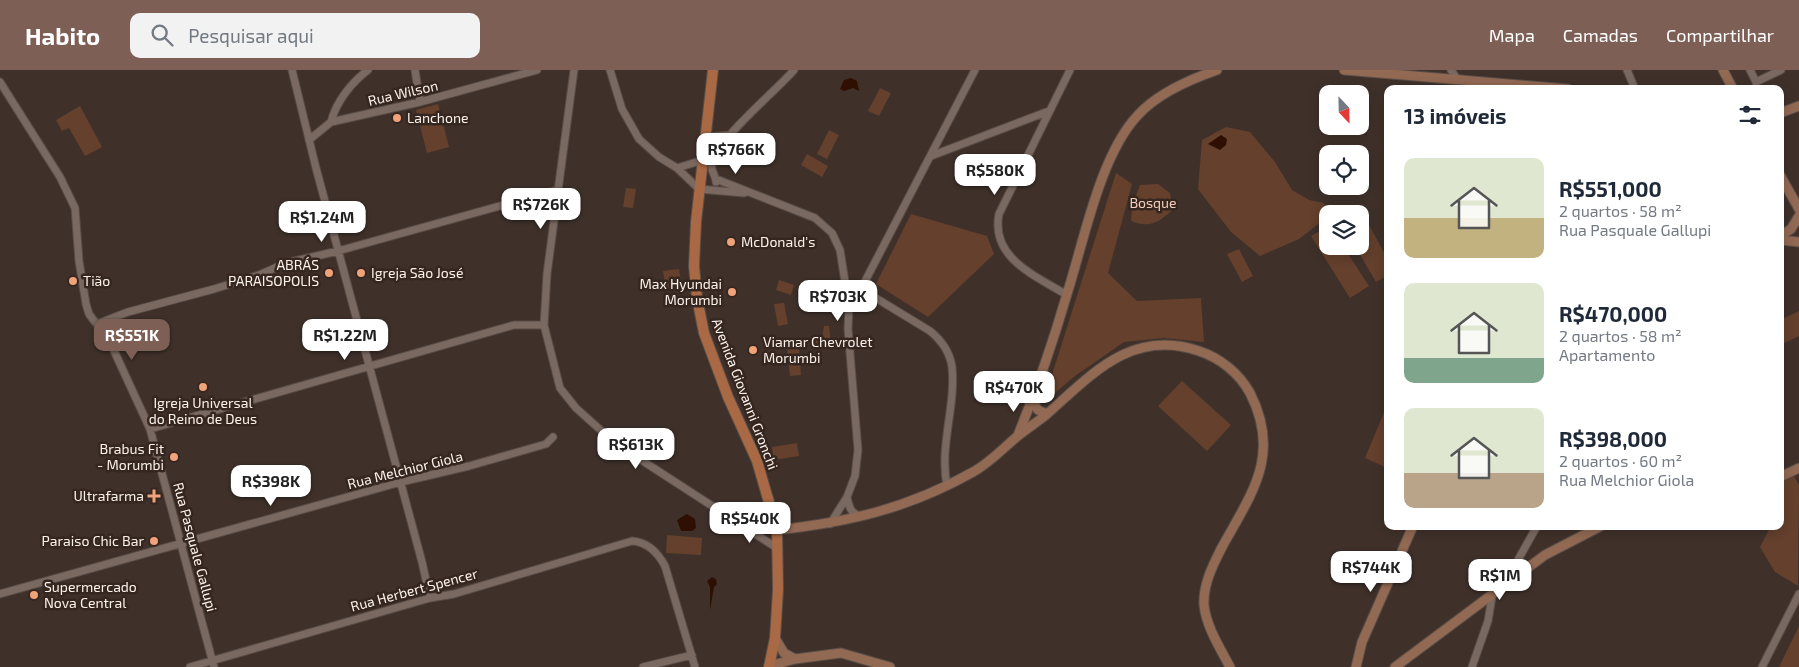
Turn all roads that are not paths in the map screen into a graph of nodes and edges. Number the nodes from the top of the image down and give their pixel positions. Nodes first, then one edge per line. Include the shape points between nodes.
1 (292, 70) edge
2 (368, 70) edge
3 (415, 70) edge
4 (537, 70) edge
5 (574, 70) edge
6 (610, 70) edge
7 (713, 70) edge
8 (794, 70) edge
9 (975, 70) edge
10 (1070, 70) edge
11 (1217, 70) edge
12 (1344, 70) edge
13 (1451, 70) edge
14 (1627, 70) edge
15 (1723, 70) edge
16 (1750, 70) edge
17 (1781, 70) edge
18 (1202, 72) edge
19 (1458, 79) junction
20 (0, 82) edge
21 (1524, 85) edge
22 (1633, 85) edge
23 (1730, 85) edge
24 (1757, 85) edge
25 (1758, 85) edge
26 (420, 102) junction
27 (1799, 106) edge
28 (1049, 111) junction
29 (1784, 112) edge
30 (331, 122) junction
31 (730, 135) junction
32 (706, 137) junction
33 (309, 140) junction
34 (930, 156) junction
35 (703, 160) junction
36 (677, 168) junction
37 (716, 179) junction
38 (1784, 182) edge
39 (714, 189) junction
40 (557, 190) junction
41 (699, 190) junction
42 (746, 193) junction
43 (1799, 209) edge
44 (1799, 216) edge
45 (1784, 235) edge
46 (1784, 239) edge
47 (1799, 242) edge
48 (338, 251) junction
49 (862, 290) junction
50 (1067, 295) junction
51 (849, 308) junction
52 (97, 324) junction
53 (544, 325) junction
54 (369, 365) junction
55 (1032, 400) junction
56 (1047, 414) junction
57 (150, 429) junction
58 (1018, 435) junction
59 (553, 437) dead end
60 (1799, 468) edge
61 (1784, 476) edge
62 (401, 482) junction
63 (947, 486) junction
64 (847, 497) junction
65 (770, 499) junction
66 (868, 516) junction
67 (739, 523) junction
68 (830, 524) junction
69 (777, 530) junction
70 (1411, 530) edge
71 (1535, 530) edge
72 (1593, 530) edge
73 (180, 544) junction
74 (777, 548) junction
75 (1506, 583) junction
76 (1493, 591) junction
77 (0, 594) edge
78 (1799, 594) edge
79 (430, 598) junction
80 (775, 638) junction
81 (692, 655) junction
82 (795, 659) junction
83 (213, 664) edge
84 (190, 667) edge
85 (642, 667) edge
86 (695, 667) edge
87 (769, 667) edge
88 (890, 667) edge
89 (1230, 667) edge
90 (1356, 667) edge
91 (1395, 667) edge
92 (1472, 667) edge
93 (1762, 667) edge

1 - 33 street
2 - 30 street via 346,92
3 - 26 street
4 - 26 street, Rua Wilson
5 - 40 street
6 - 36 street via 622,109 639,139
7 - 32 main road, Avenida Giovanni Gronchi
8 - 31 street
9 - 34 street
10 - 28 street
11 - 18 street
12 - 19 street
13 - 19 street
14 - 22 street
15 - 23 street
16 - 24 street
17 - 25 street
18 - 50 street via 1150,105 1138,115 1120,140 1096,200
19 - 21 street
20 - 52 street, Rua Pasquale Gallupi via 55,168 75,208 84,294 89,314
26 - 30 street, Rua Wilson
27 - 29 street
28 - 34 street
28 - 50 street via 999,214 997,228 1001,244 1011,258
30 - 33 street, Rua Wilson
31 - 32 street
31 - 37 street via 712,162
32 - 35 main road, Avenida Giovanni Gronchi
33 - 48 street
34 - 49 street
35 - 36 street
35 - 41 main road, Avenida Giovanni Gronchi
36 - 41 street
37 - 39 street
37 - 42 street
38 - 43 street
39 - 41 street
39 - 42 street
40 - 48 street
40 - 53 street
41 - 65 main road, Avenida Giovanni Gronchi via 694,266 704,332
42 - 51 street via 815,218 832,234 840,250
44 - 45 street via 1798,222
46 - 47 street
48 - 52 street via 286,263 250,278 128,312
48 - 54 street
49 - 51 street
49 - 63 street via 930,331 947,352 952,367 944,458
50 - 55 street
51 - 64 street via 858,450 855,476
52 - 57 street, Rua Pasquale Gallupi via 110,342
53 - 54 street via 514,325
53 - 67 street via 560,388 576,408 615,443
54 - 57 street
54 - 62 street
55 - 56 street via 1038,410
55 - 58 street
56 - 58 street
56 - 89 street via 1104,364 1143,346 1172,344 1211,356 1236,374 1248,389 1262,423 1263,461 1252,490 1215,560 1204,594 1207,618
57 - 73 street, Rua Pasquale Gallupi
58 - 63 street via 998,456
59 - 62 street, Rua Melchior Giola via 548,443 478,464
60 - 61 street
62 - 73 street, Rua Melchior Giola
62 - 79 street
63 - 66 street via 918,500
64 - 66 street via 850,510
64 - 68 street
65 - 67 street via 757,522 752,525
65 - 69 main road, Avenida Giovanni Gronchi
66 - 68 street
67 - 74 street
68 - 69 street
69 - 74 main road, Avenida Giovanni Gronchi
70 - 90 street via 1362,642
71 - 75 street
72 - 75 street via 1545,555
73 - 77 street, Rua Melchior Giola
73 - 83 street, Rua Pasquale Gallupi
74 - 80 main road, Avenida Giovanni Gronchi
75 - 76 street
76 - 91 street
76 - 92 street via 1488,621
78 - 93 street
79 - 81 street, Rua Herbert Spencer via 454,594 628,541 644,543 665,566
79 - 83 street, Rua Herbert Spencer
80 - 82 street via 784,653
80 - 87 main road, Avenida Giovanni Gronchi
81 - 85 street
81 - 86 street
82 - 87 street
82 - 88 street via 840,653
83 - 84 street, Rua Herbert Spencer

